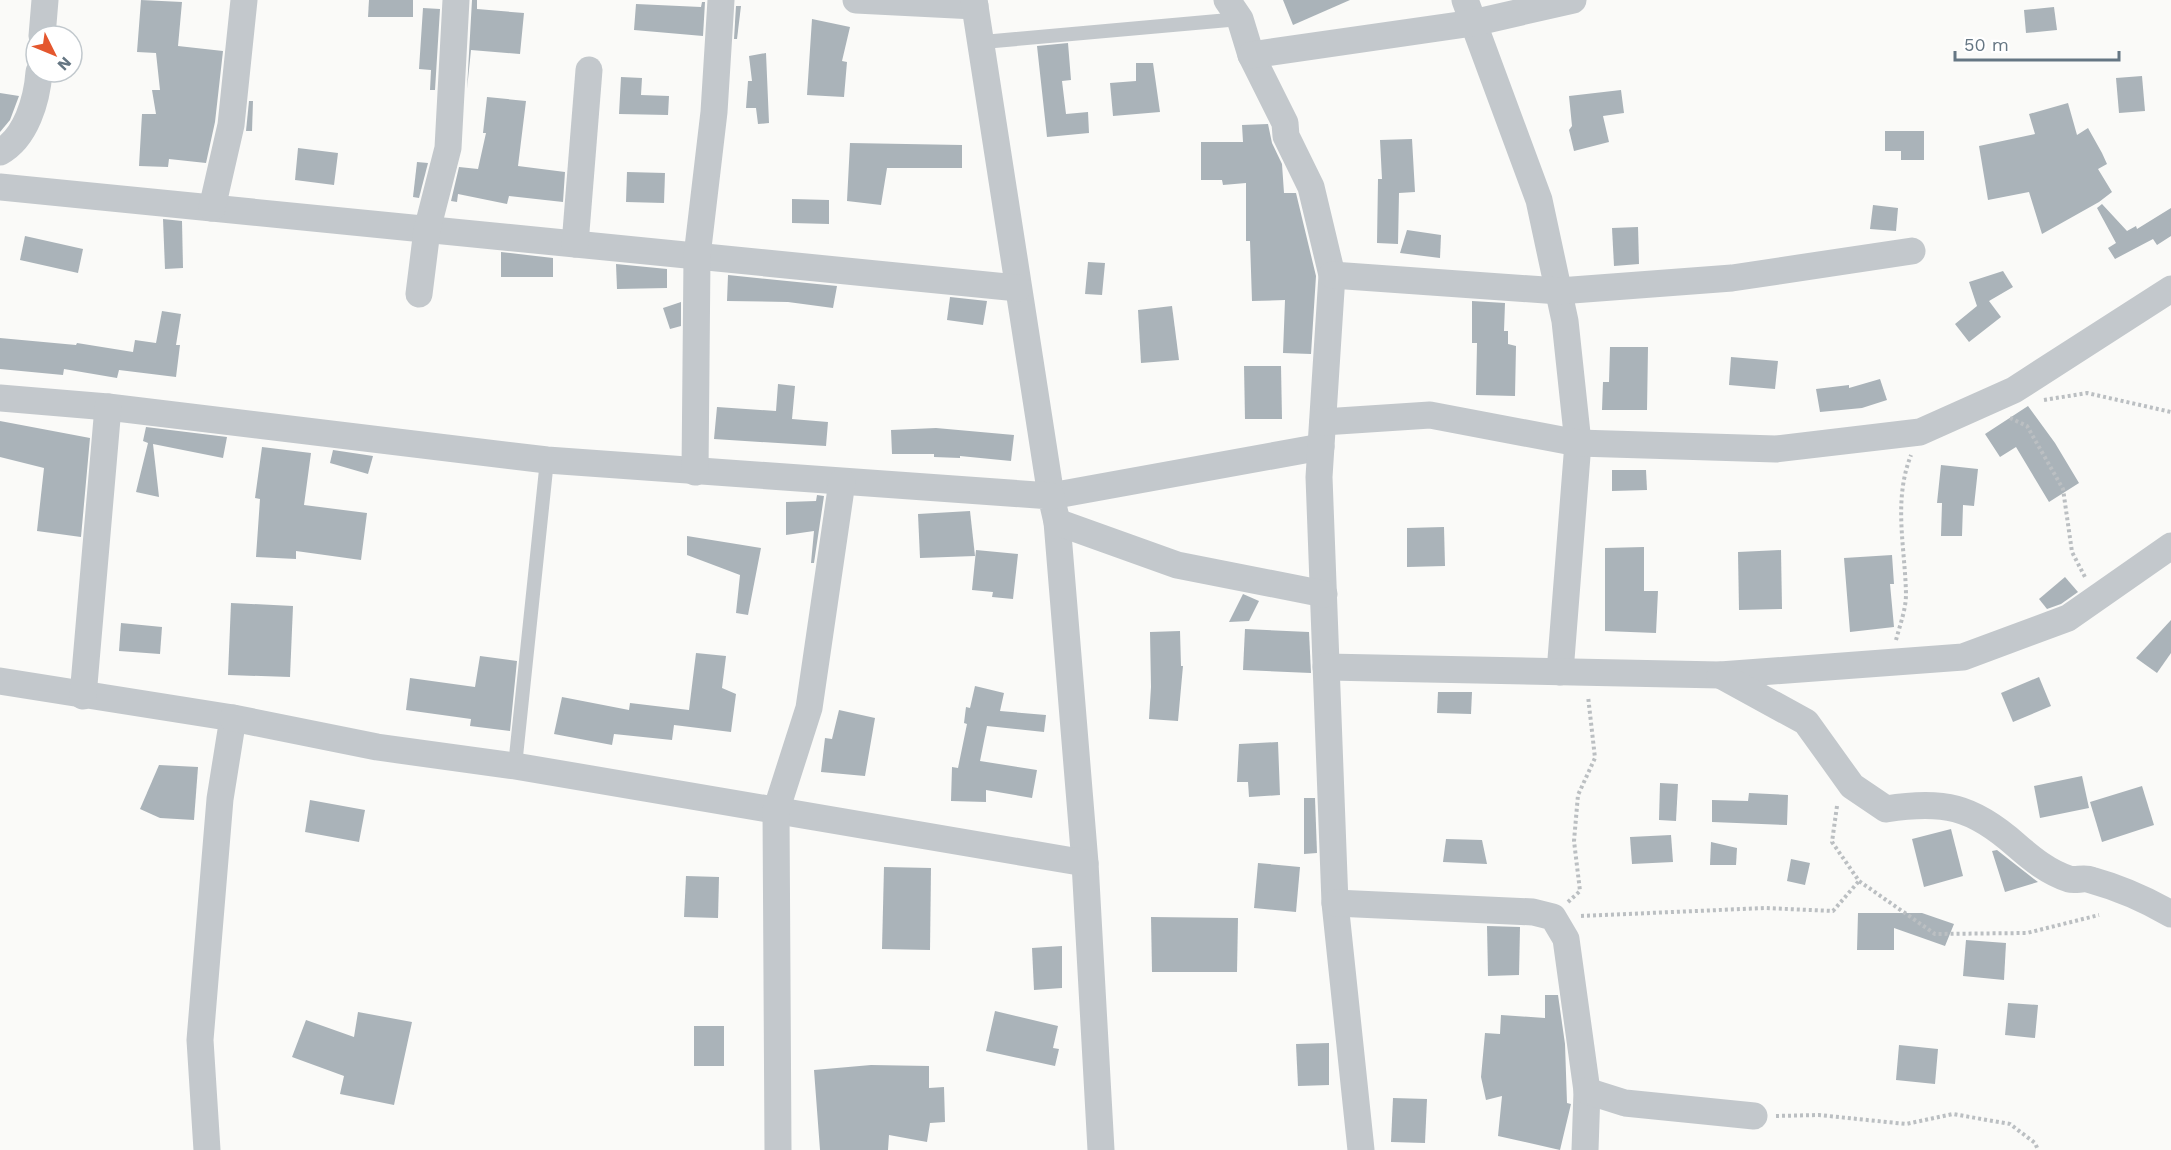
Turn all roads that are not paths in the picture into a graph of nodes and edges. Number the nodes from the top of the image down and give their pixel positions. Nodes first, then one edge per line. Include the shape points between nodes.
1 (45, 0) edge
2 (244, 0) edge
3 (456, 0) edge
4 (721, 0) edge
5 (856, 0) edge
6 (1573, 0) edge
7 (974, 3) edge
8 (1234, 10) edge
9 (1469, 12) edge
10 (43, 24) edge
11 (982, 42) junction
12 (1251, 55) junction
13 (589, 70) dead end
14 (38, 84) edge
15 (0, 152) edge
16 (0, 187) edge
17 (212, 208) junction
18 (427, 230) junction
19 (575, 244) junction
20 (1912, 251) dead end
21 (697, 256) junction
22 (1332, 275) junction
23 (1018, 288) junction
24 (2171, 289) edge
25 (1559, 291) junction
26 (418, 294) dead end
27 (0, 398) edge
28 (108, 407) junction
29 (1322, 435) junction
30 (1578, 443) junction
31 (547, 460) junction
32 (695, 472) junction
33 (842, 482) junction
34 (1054, 509) junction
35 (2171, 546) edge
36 (1324, 594) junction
37 (1326, 667) junction
38 (1560, 672) junction
39 (1719, 675) junction
40 (0, 681) edge
41 (83, 696) junction
42 (233, 718) junction
43 (515, 766) junction
44 (776, 811) junction
45 (1085, 863) junction
46 (1335, 903) junction
47 (2171, 914) edge
48 (1587, 1091) junction
49 (1754, 1116) road end
50 (207, 1150) edge
51 (778, 1150) edge
52 (1101, 1150) edge
53 (1361, 1150) edge
54 (1586, 1150) edge

1 - 10 street
2 - 17 street via 231,125
3 - 18 street via 448,148
4 - 21 street via 714,112
5 - 7 street
6 - 9 street
7 - 11 street
8 - 11 lane
8 - 12 street
9 - 12 street
9 - 25 street via 1539,200
11 - 23 street
12 - 22 street via 1311,187
13 - 19 street
14 - 15 street via 37,100 11,146
16 - 17 street
17 - 18 street
18 - 19 street
18 - 26 street
19 - 21 street
20 - 25 street via 1732,278
21 - 23 street
21 - 32 street
22 - 25 street
22 - 29 street
23 - 34 street
24 - 30 street via 2014,390 1920,432 1776,449
25 - 30 street
27 - 28 street
28 - 31 street
28 - 41 street
29 - 30 street via 1430,415
29 - 34 street
29 - 36 street via 1319,477
30 - 38 street
31 - 32 street
31 - 43 lane
32 - 33 street
33 - 34 street
33 - 44 street via 809,708
34 - 36 street via 1177,566
34 - 45 street
35 - 39 street via 2068,618 1963,657
36 - 37 street
37 - 38 street
37 - 46 street
38 - 39 street
39 - 47 street via 1806,722 1852,786 1886,809 1945,805 1986,821 2036,863 2071,880 2088,878 2139,896
40 - 41 street
41 - 42 street
42 - 43 street via 376,747
42 - 50 street via 220,799 200,1040
43 - 44 street
44 - 45 street
44 - 51 street
45 - 52 street
46 - 48 street via 1533,912 1553,917 1566,939
46 - 53 street
48 - 49 street via 1625,1103
48 - 54 street

